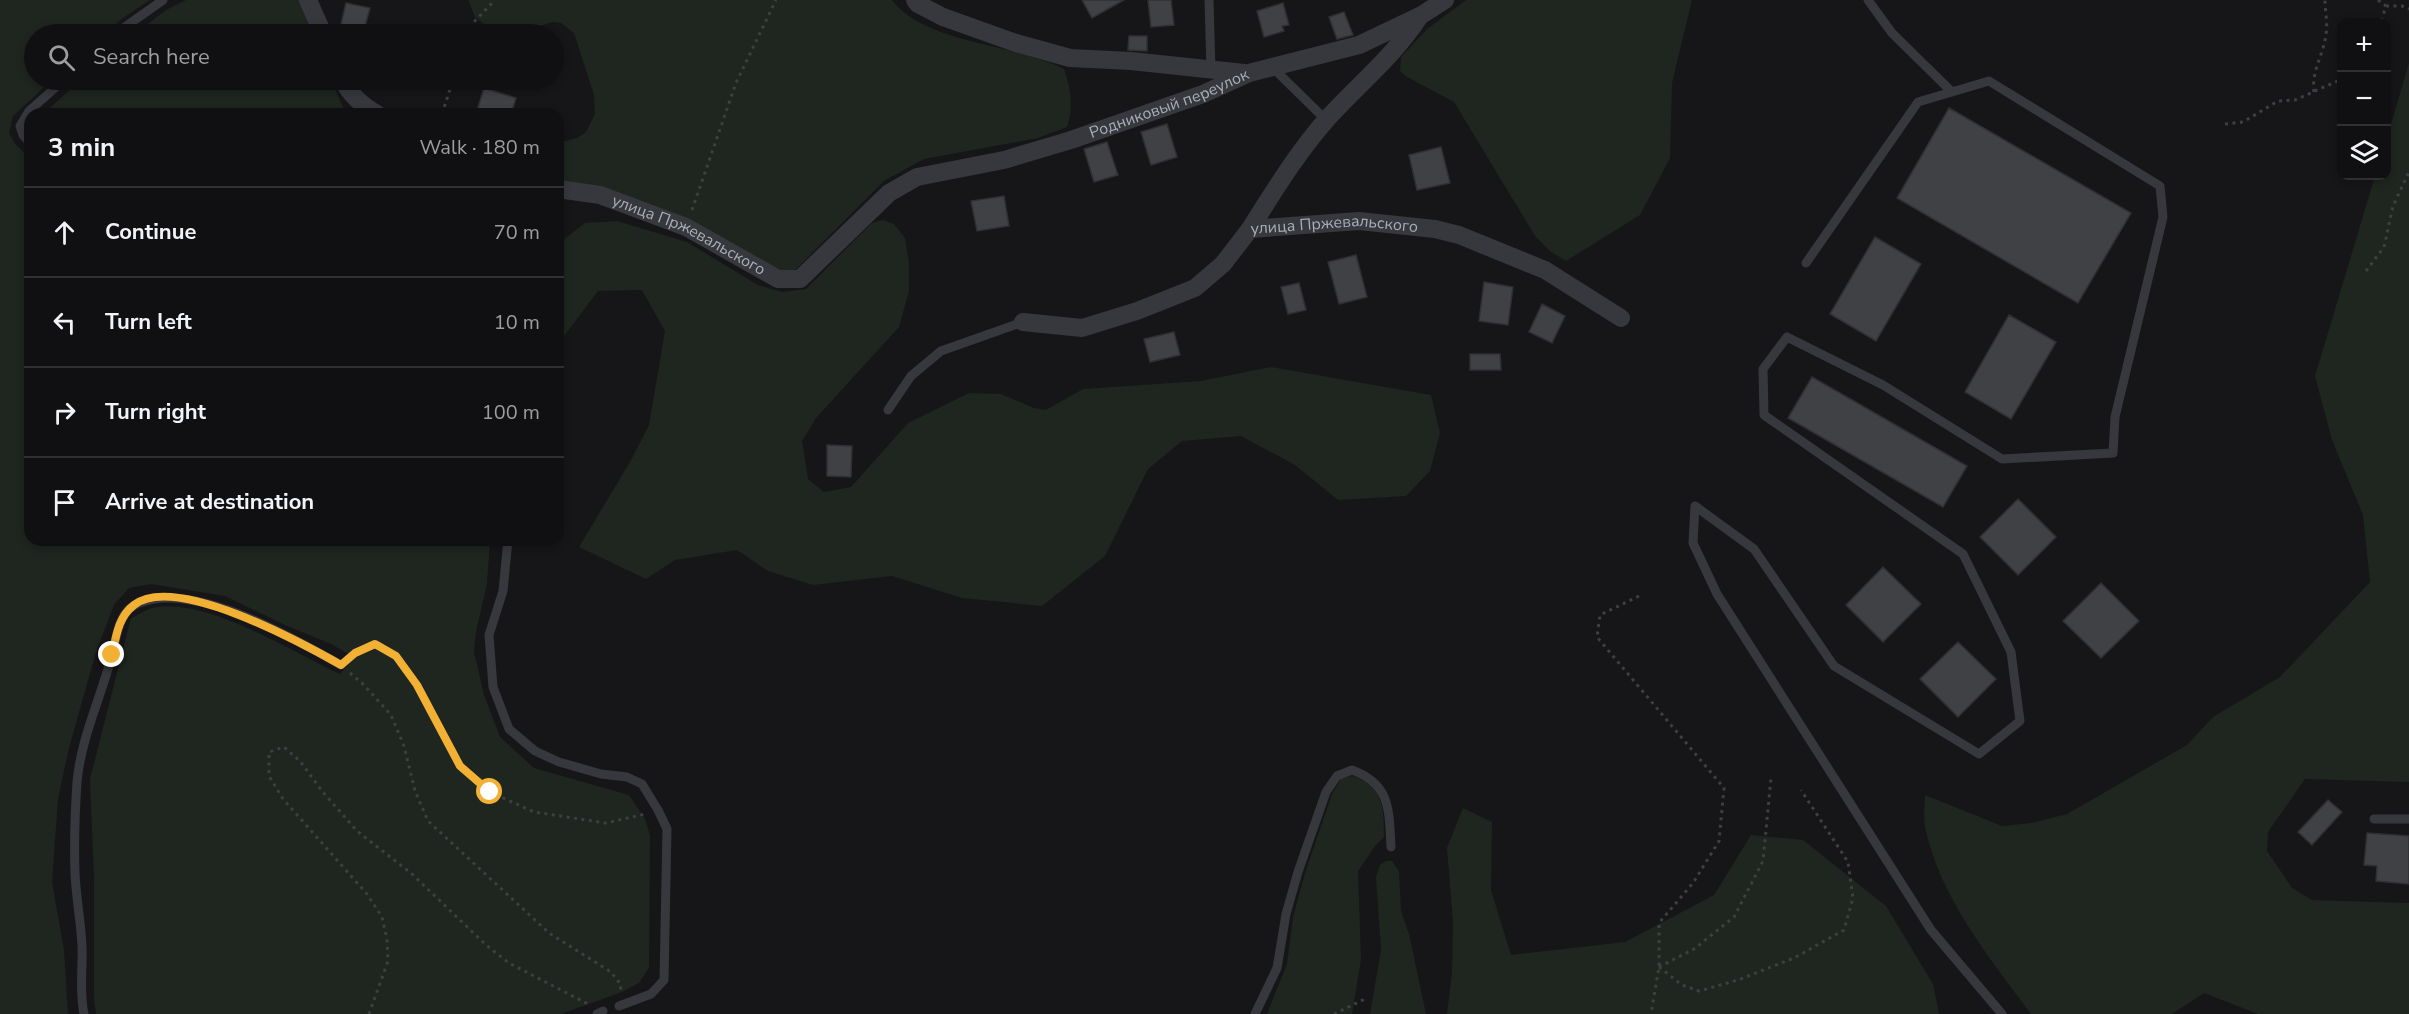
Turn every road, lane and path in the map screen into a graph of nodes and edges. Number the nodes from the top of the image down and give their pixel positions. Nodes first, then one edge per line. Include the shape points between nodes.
1 (163, 0) edge
2 (308, 0) edge
3 (495, 0) edge
4 (776, 0) edge
5 (915, 0) edge
6 (1209, 0) edge
7 (1445, 0) edge
8 (1868, 0) edge
9 (2325, 0) edge
10 (2378, 0) edge
11 (2386, 6) junction
12 (2409, 9) edge
13 (1420, 16) junction
14 (2382, 18) edge
15 (129, 24) edge
16 (319, 24) edge
17 (472, 24) edge
18 (1273, 68) junction
19 (1211, 71) junction
20 (1249, 73) junction
21 (2337, 82) edge
22 (53, 90) edge
23 (349, 90) edge
24 (450, 90) edge
25 (1952, 92) junction
26 (2314, 93) junction
27 (32, 108) edge
28 (369, 108) edge
29 (444, 108) edge
30 (24, 119) edge
31 (1326, 120) junction
32 (2226, 124) dead end
33 (24, 136) edge
34 (2409, 172) edge
35 (564, 190) edge
36 (889, 193) joint
37 (686, 227) junction
38 (1250, 229) junction
39 (1806, 263) dead end
40 (2366, 271) dead end
41 (1621, 318) dead end
42 (1023, 322) joint
43 (888, 410) dead end
44 (507, 546) edge
45 (1639, 596) dead end
46 (341, 665) junction
47 (1771, 778) dead end
48 (1801, 790) dead end
49 (658, 810) junction
50 (2374, 819) dead end
51 (2409, 819) edge
52 (1391, 848) dead end
53 (1659, 967) junction
54 (1365, 999) dead end
55 (618, 1006) joint
56 (600, 1013) edge
57 (84, 1014) edge
58 (369, 1014) edge
59 (1255, 1014) edge
60 (1334, 1014) edge
61 (1651, 1014) edge
62 (2002, 1014) edge

1 - 15 lane
2 - 16 street
3 - 17 path
4 - 37 path via 736,83
5 - 19 street via 944,17 1070,58
6 - 19 lane
7 - 13 street, Родниковый переулок
8 - 25 lane via 1892,33
9 - 26 path via 2327,33
10 - 11 path
11 - 12 path
11 - 14 path
13 - 18 street, Родниковый переулок via 1359,45
13 - 31 street via 1407,36
18 - 20 street, Родниковый переулок
18 - 31 lane
19 - 20 street
20 - 36 street, Родниковый переулок via 1203,94 1071,140 1004,160 917,177
21 - 26 path
22 - 27 lane
23 - 28 street
24 - 29 path
25 - 39 lane via 1918,102
25 - 62 lane via 1989,81 2160,186 2163,217 2115,417 2113,453 2002,459 1883,385 1787,338 1763,369 1764,415 1963,554 2011,652 2020,721 1979,754 1834,666 1754,549 1695,506 1693,543 1717,594 1931,930
26 - 32 path via 2278,101 2243,122
30 - 33 lane via 20,126
31 - 38 street via 1294,160
34 - 40 path via 2392,206 2384,247
35 - 37 street, улица Пржевальского via 600,195
36 - 37 street, улица Пржевальского via 800,279 778,279
38 - 41 street, улица Пржевальского via 1359,221 1435,229 1460,235 1545,270
38 - 42 street, улица Пржевальского via 1223,264 1195,288 1082,328
42 - 43 lane via 941,351 910,376
44 - 49 lane via 503,591 489,635 493,687 509,729 535,752 559,762 642,784
45 - 53 path via 1600,615 1597,636 1724,788 1719,841 1693,883 1659,923
46 - 49 path via 375,644 396,656 417,685 460,766 490,792 534,812 606,823
46 - 55 path via 391,715 404,746 415,791 429,821 549,933 611,972 621,985
46 - 57 lane via 284,633 219,607 176,598 153,598 134,604 118,625 77,781 75,873
47 - 53 path via 1763,861 1734,917 1694,949
48 - 53 path via 1848,862 1853,898 1844,930 1794,958 1700,991 1682,985
49 - 55 lane via 668,830 664,980 651,994
50 - 51 lane
52 - 59 lane via 1389,807 1379,786 1367,775 1352,770 1337,776 1326,792 1298,872 1277,968
53 - 61 path
54 - 60 path
56 - 58 path via 509,963 486,945 412,874 357,831 284,747 269,753 269,776 382,917 388,961

